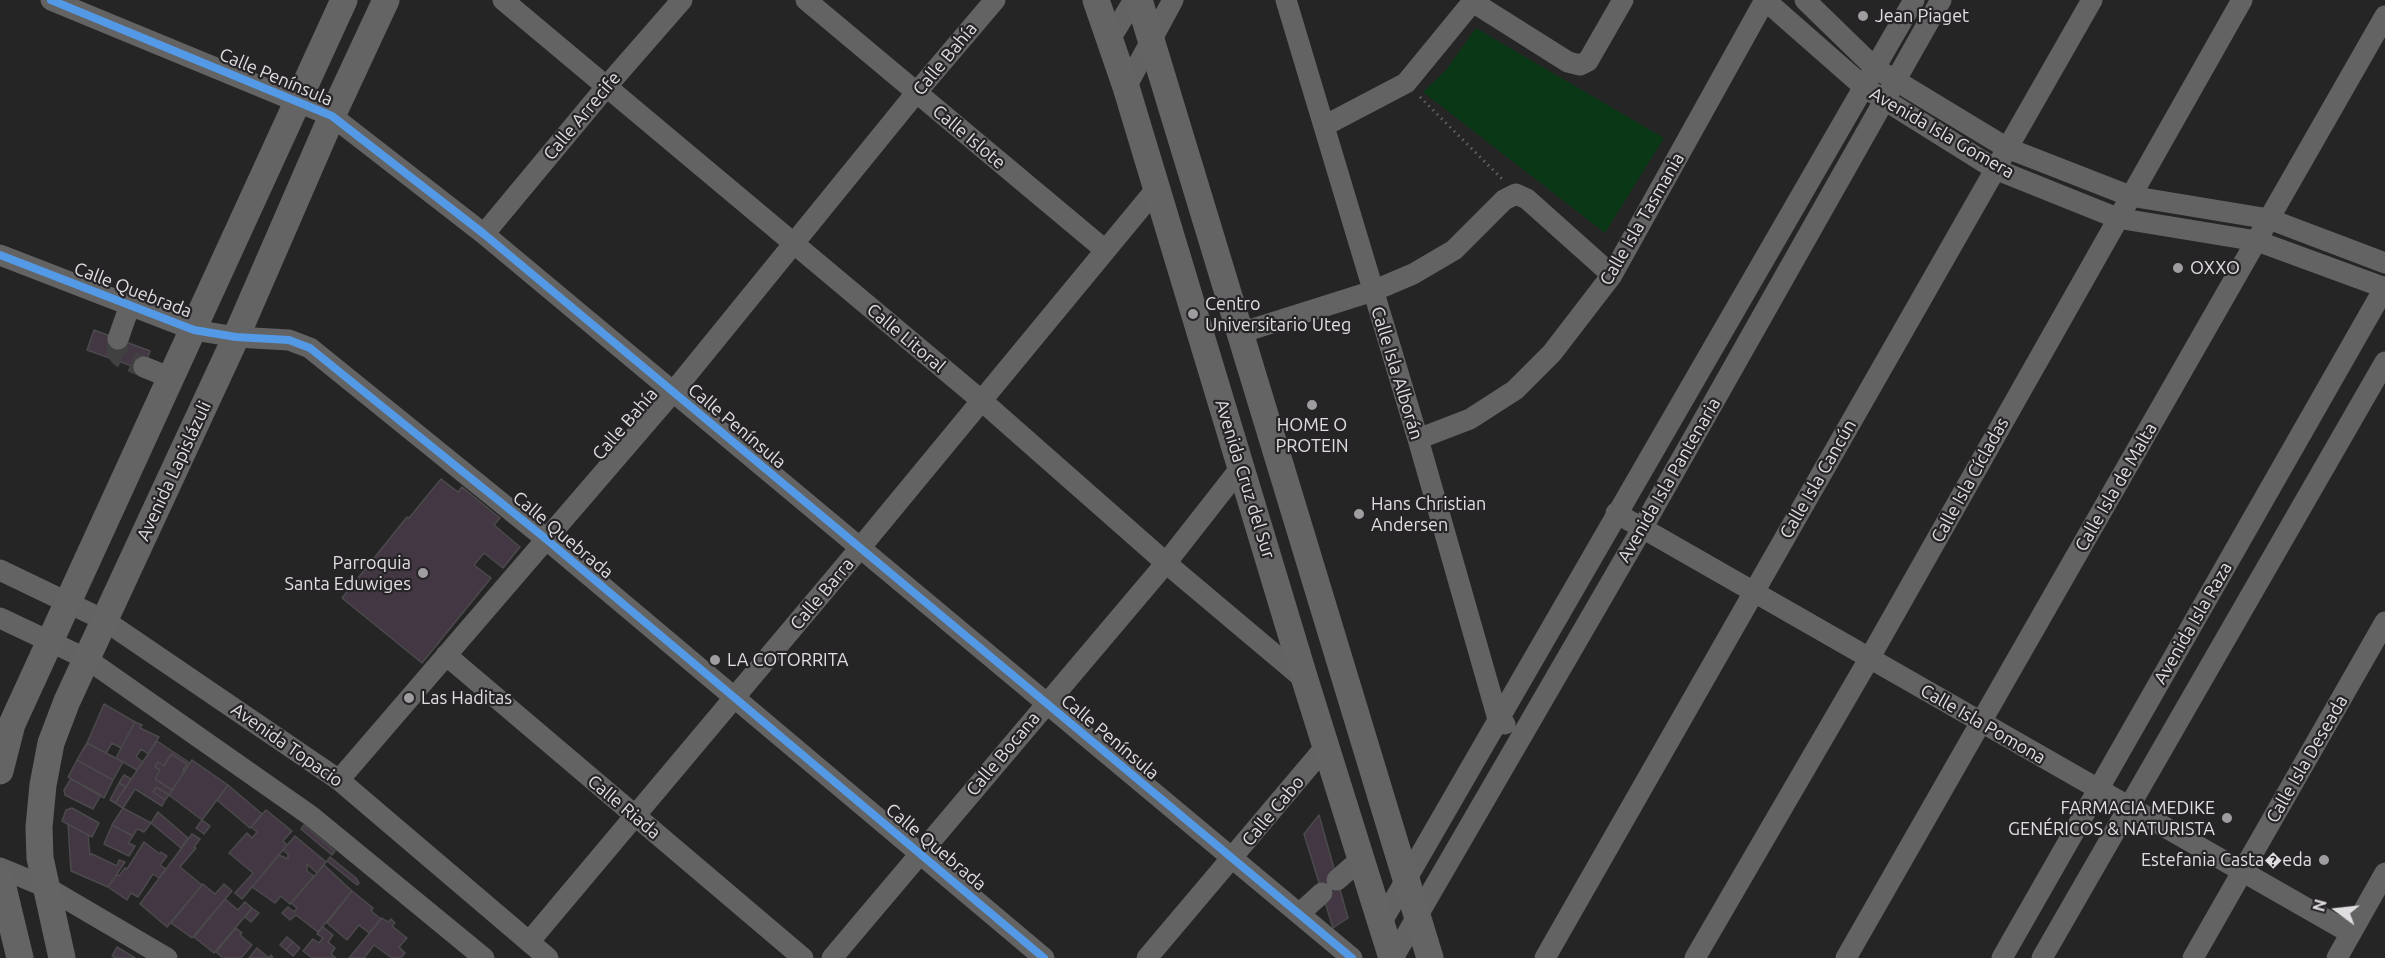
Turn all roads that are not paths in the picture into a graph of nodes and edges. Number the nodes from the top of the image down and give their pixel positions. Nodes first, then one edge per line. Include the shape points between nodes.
1 (51, 0) edge
2 (344, 0) edge
3 (386, 0) edge
4 (503, 0) edge
5 (682, 0) edge
6 (806, 0) edge
7 (995, 0) edge
8 (1096, 0) edge
9 (1134, 0) edge
10 (1139, 0) edge
11 (1173, 0) edge
12 (1286, 0) edge
13 (1623, 0) edge
14 (1765, 0) edge
15 (1805, 0) edge
16 (1914, 0) edge
17 (1941, 0) edge
18 (2092, 0) edge
19 (2242, 0) edge
20 (1473, 1) edge
21 (2385, 16) edge
22 (1110, 39) junction
23 (1151, 40) junction
24 (1875, 68) junction
25 (1894, 81) junction
26 (607, 86) junction
27 (1126, 87) junction
28 (1864, 87) junction
29 (916, 93) junction
30 (1884, 100) junction
31 (296, 102) junction
32 (332, 116) junction
33 (1324, 126) junction
34 (2007, 148) junction
35 (1995, 169) junction
36 (1157, 188) junction
37 (2130, 196) junction
38 (2117, 218) junction
39 (2269, 219) junction
40 (484, 234) junction
41 (2256, 242) junction
42 (793, 243) junction
43 (1106, 250) junction
44 (0, 255) edge
45 (2385, 263) edge
46 (1612, 275) junction
47 (2385, 288) edge
48 (1373, 291) junction
49 (130, 305) junction
50 (194, 330) junction
51 (1240, 333) junction
52 (236, 337) junction
53 (118, 339) dead end
54 (2385, 362) edge
55 (144, 367) tunnel mouth
56 (171, 378) junction
57 (673, 392) junction
58 (981, 401) junction
59 (1418, 439) junction
60 (1242, 466) junction
61 (1616, 513) junction
62 (1643, 527) junction
63 (546, 539) junction
64 (860, 548) junction
65 (1166, 563) junction
66 (0, 570) edge
67 (1753, 591) junction
68 (67, 602) junction
69 (0, 618) edge
70 (104, 620) junction
71 (2385, 622) edge
72 (50, 641) junction
73 (446, 655) junction
74 (87, 659) junction
75 (1869, 659) junction
76 (1305, 680) junction
77 (735, 698) junction
78 (1046, 703) junction
79 (1498, 719) junction
80 (1982, 723) junction
81 (1523, 735) junction
82 (1327, 745) junction
83 (0, 771) edge
84 (339, 780) junction
85 (2098, 789) junction
86 (2128, 807) junction
87 (635, 816) junction
88 (920, 853) junction
89 (1233, 859) junction
90 (1361, 859) junction
91 (0, 868) edge
92 (2242, 872) junction
93 (0, 875) edge
94 (2384, 876) edge
95 (1407, 880) junction
96 (46, 887) junction
97 (1299, 914) junction
98 (1418, 916) junction
99 (1381, 923) junction
100 (2350, 933) junction
101 (529, 942) junction
102 (20, 958) edge
103 (62, 958) edge
104 (167, 958) edge
105 (484, 958) edge
106 (548, 958) edge
107 (803, 958) edge
108 (832, 958) edge
109 (1044, 958) edge
110 (1147, 958) edge
111 (1352, 958) edge
112 (1393, 958) edge
113 (1430, 958) edge
114 (1545, 958) edge
115 (1695, 958) edge
116 (1846, 958) edge
117 (2001, 958) edge
118 (2042, 958) edge
119 (2193, 958) edge
120 (2337, 958) edge

1 - 31 street, Calle Península
2 - 31 main road
3 - 32 main road, Avenida Lapislázuli
4 - 26 street, Calle Litoral
5 - 26 street, Calle Arrecife
6 - 29 street, Calle Islote
7 - 29 street, Calle Bahía
8 - 22 main road, Avenida Cruz del Sur
9 - 22 street
10 - 23 main road
11 - 23 street
12 - 33 street, Calle Isla Alborán
13 - 20 street via 1588,61 1580,65 1568,62
14 - 28 street, Avenida Isla Gomera
14 - 46 street, Calle Isla Tasmania
15 - 24 street, Avenida Isla Gomera
16 - 24 street, Avenida Isla Pantenaria
17 - 25 street, Avenida Isla Pantenaria
18 - 34 street, Calle Isla Cancún
19 - 37 street, Calle Isla Cícladas
20 - 33 street via 1406,83
21 - 39 street, Calle Isla de Malta
22 - 27 main road, Avenida Cruz del Sur
23 - 27 street
23 - 51 main road
24 - 25 street, Avenida Isla Gomera
24 - 28 street, Avenida Isla Pantenaria
25 - 30 street, Avenida Isla Pantenaria
25 - 34 street, Avenida Isla Gomera
26 - 40 street, Calle Arrecife
26 - 42 street, Calle Litoral
27 - 36 main road, Avenida Cruz del Sur
28 - 30 street, Avenida Isla Gomera
28 - 61 street, Avenida Isla Pantenaria
29 - 42 street, Calle Bahía
29 - 43 street, Calle Islote
30 - 35 street, Avenida Isla Gomera
30 - 62 street, Avenida Isla Pantenaria
31 - 32 street, Calle Península
31 - 50 main road
32 - 40 street, Calle Península
32 - 52 main road, Avenida Lapislázuli
33 - 48 street, Calle Isla Alborán
34 - 35 street, Calle Isla Cancún
34 - 37 street, Avenida Isla Gomera
35 - 38 street, Avenida Isla Gomera
35 - 67 street, Calle Isla Cancún
36 - 43 street, Calle Barra
36 - 60 main road, Avenida Cruz del Sur
37 - 38 street, Calle Isla Cícladas
37 - 39 street, Avenida Isla Gomera
38 - 41 street, Avenida Isla Gomera
38 - 75 street, Calle Isla Cícladas
39 - 41 street, Calle Isla de Malta
39 - 45 street, Avenida Isla Gomera
40 - 57 street, Calle Península
41 - 47 street, Avenida Isla Gomera
41 - 80 street, Calle Isla de Malta
42 - 57 street, Calle Bahía
42 - 58 street, Calle Litoral
43 - 58 street, Calle Barra
44 - 49 street, Calle Quebrada
46 - 48 street via 1527,199 1516,194 1504,200 1454,250
46 - 59 street, Calle Isla Tasmania via 1552,353 1515,390 1470,418
47 - 85 street, Avenida Isla Raza
48 - 51 street
48 - 59 street, Calle Isla Alborán
49 - 50 street, Calle Quebrada
49 - 53 street
50 - 52 street, Calle Quebrada
50 - 56 main road
51 - 95 main road
52 - 63 street, Calle Quebrada via 289,340 310,348
52 - 70 main road, Avenida Lapislázuli
54 - 86 street, Avenida Isla Raza
55 - 56 street
56 - 68 main road
57 - 63 street, Calle Bahía
57 - 64 street, Calle Península
58 - 64 street, Calle Barra
58 - 65 street, Calle Litoral
59 - 79 street, Calle Isla Alborán
60 - 65 street, Calle Bocana
60 - 76 main road, Avenida Cruz del Sur
61 - 62 street, Calle Isla Pomona
61 - 79 street, Avenida Isla Pantenaria
62 - 67 street, Calle Isla Pomona
62 - 81 street, Avenida Isla Pantenaria
63 - 73 street, Calle Bahía
63 - 77 street, Calle Quebrada
64 - 77 street, Calle Barra
64 - 78 street, Calle Península
65 - 76 street, Calle Litoral
65 - 78 street, Calle Bocana
66 - 68 street, Avenida Topacio
67 - 75 street, Calle Isla Pomona
67 - 114 street, Calle Isla Cancún
68 - 70 street, Avenida Topacio
68 - 72 main road
69 - 72 street
70 - 74 main road, Avenida Lapislázuli
70 - 84 street, Avenida Topacio
71 - 92 street, Calle Isla Deseada
72 - 74 street
72 - 83 main road via 12,724
73 - 84 street, Calle Bahía
73 - 87 street, Calle Riada
74 - 96 main road, Avenida Lapislázuli via 51,743 43,785 39,827
74 - 105 street via 311,816
75 - 80 street, Calle Isla Pomona
75 - 115 street, Calle Isla Cícladas
76 - 82 main road, Avenida Cruz del Sur
77 - 87 street, Calle Barra
77 - 88 street, Calle Quebrada
78 - 88 street, Calle Bocana
78 - 89 street, Calle Península
79 - 81 street
79 - 95 street, Avenida Isla Pantenaria
80 - 85 street, Calle Isla Pomona
80 - 116 street, Calle Isla de Malta
81 - 98 street, Avenida Isla Pantenaria
82 - 89 street, Calle Cabo
82 - 90 main road, Avenida Cruz del Sur
84 - 101 street, Avenida Topacio
85 - 86 street, Calle Isla Pomona
85 - 117 street, Avenida Isla Raza
86 - 92 street, Calle Isla Pomona
86 - 118 street, Avenida Isla Raza
87 - 101 street, Calle Barra
87 - 107 street, Calle Riada
88 - 108 street, Calle Bocana
88 - 109 street, Calle Quebrada
89 - 97 street, Calle Península
89 - 110 street, Calle Cabo
90 - 97 street
90 - 99 main road, Avenida Cruz del Sur
91 - 96 street
92 - 100 street, Calle Isla Pomona
92 - 119 street, Calle Isla Deseada
93 - 102 main road
94 - 100 street
95 - 98 main road
95 - 99 street, Avenida Isla Pantenaria
96 - 103 main road, Avenida Lapislázuli
96 - 104 street
97 - 111 street, Calle Península
98 - 112 street, Avenida Isla Pantenaria
98 - 113 main road
99 - 112 main road, Avenida Cruz del Sur
100 - 120 street
101 - 106 street, Avenida Topacio

